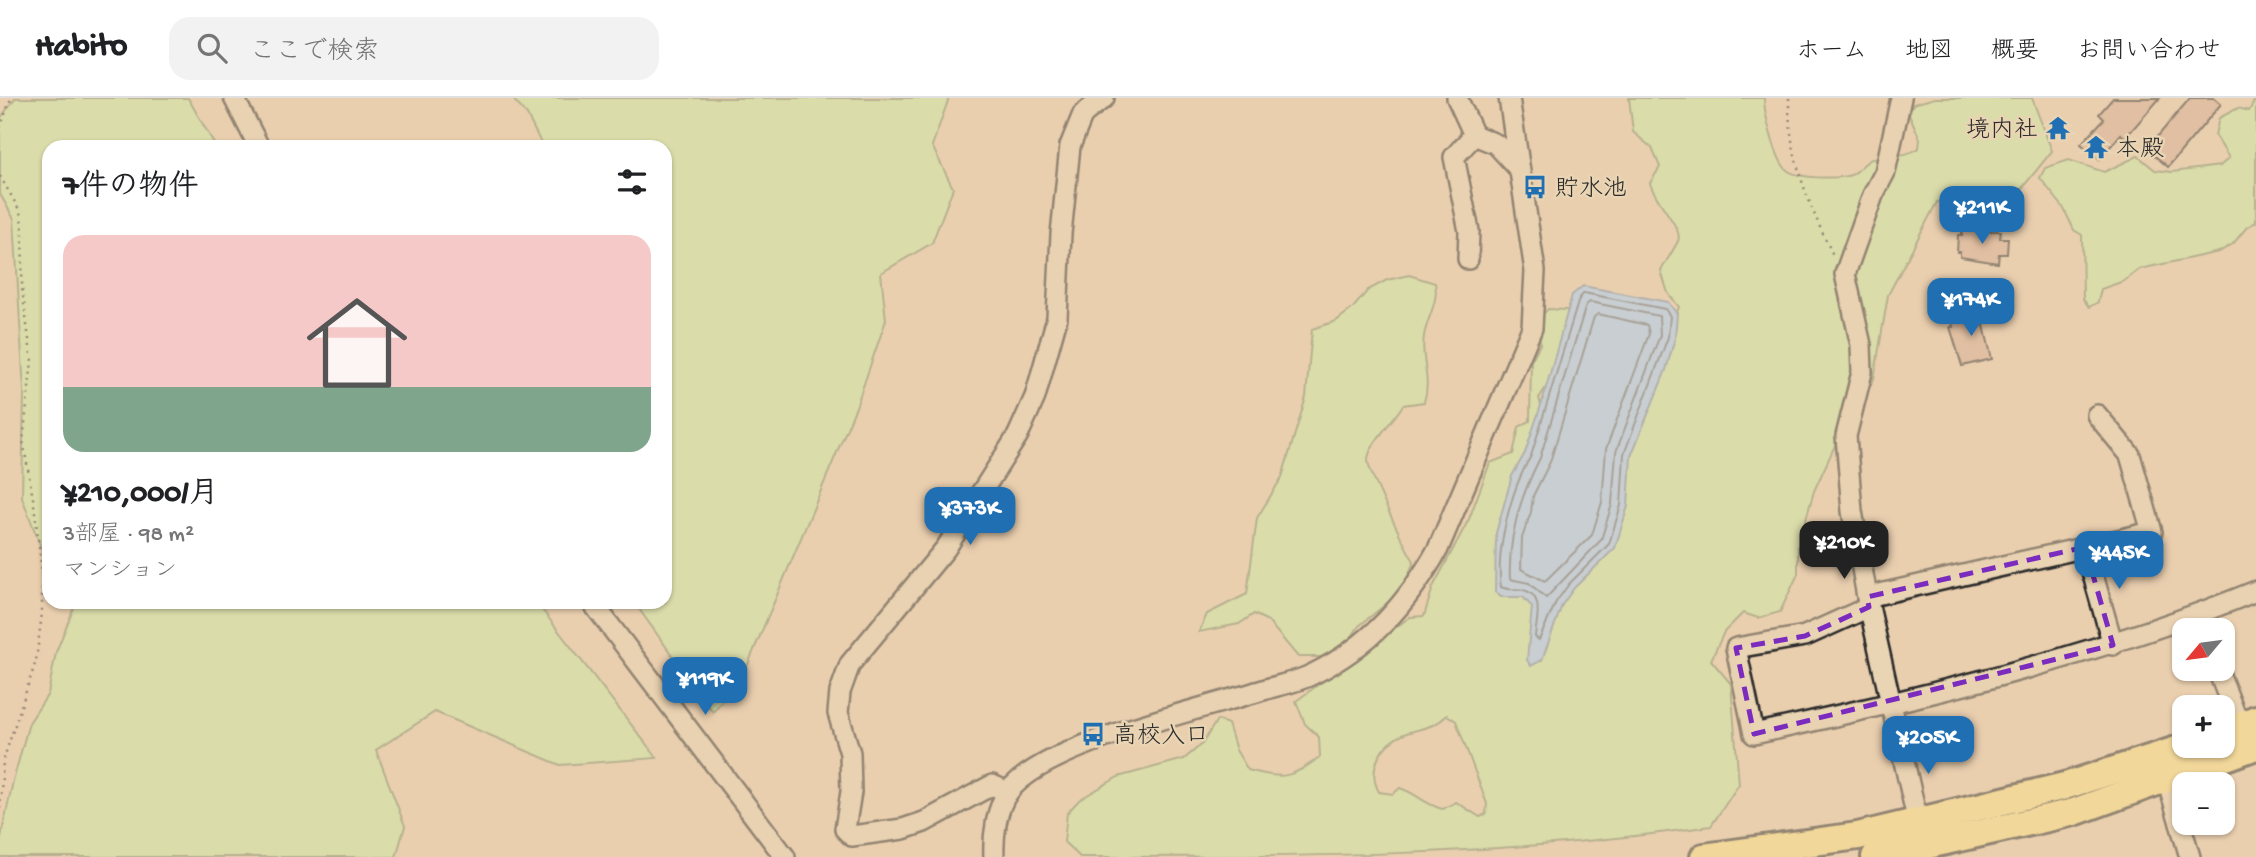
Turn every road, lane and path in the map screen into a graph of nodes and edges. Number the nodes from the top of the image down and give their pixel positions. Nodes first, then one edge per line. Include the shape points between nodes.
1 (12, 98) edge
2 (234, 98) edge
3 (1104, 98) edge
4 (1457, 98) edge
5 (1509, 98) edge
6 (1789, 98) edge
7 (1901, 98) edge
8 (0, 128) edge
9 (1474, 135) junction
10 (255, 140) edge
11 (1520, 169) junction
12 (0, 176) edge
13 (1468, 259) dead end
14 (1845, 274) junction
15 (2097, 415) dead end
16 (2085, 547) junction
17 (2256, 592) edge
18 (1868, 602) junction
19 (597, 609) edge
20 (2208, 618) edge
21 (2172, 630) edge
22 (2113, 645) junction
23 (2223, 681) edge
24 (1892, 704) junction
25 (2244, 731) edge
26 (2172, 751) edge
27 (2167, 779) junction
28 (1008, 792) junction
29 (0, 809) edge
30 (1917, 821) junction
31 (1924, 852) edge
32 (785, 857) edge
33 (993, 857) edge
34 (1704, 857) edge
35 (1875, 857) edge
36 (2190, 857) edge

1 - 8 path
2 - 10 street
3 - 28 street via 1083,114 1070,146 1057,318 1030,410 946,548 850,664 840,692 838,713 850,753 851,779 845,829 852,836 924,822 992,785
4 - 9 street
5 - 11 street
6 - 14 path via 1796,166 1822,233
7 - 14 street via 1885,172
9 - 11 street via 1496,144
9 - 13 street via 1454,158 1469,230
11 - 28 street via 1535,271 1532,328 1438,549 1398,610 1346,656 1310,676 1075,748 1048,760
12 - 29 path via 20,211 23,230 22,289 32,361 23,441 40,559 42,613 36,661 3,761
14 - 18 street via 1861,345 1862,372 1846,436 1852,512
15 - 16 street via 2130,455 2152,532
16 - 18 street
16 - 22 street
17 - 20 street
18 - 24 street
18 - 24 street via 1805,636 1736,648 1754,734
19 - 32 street
21 - 22 street
22 - 24 street
23 - 25 street
24 - 30 street
25 - 27 main road
26 - 30 main road via 2065,786
27 - 31 main road via 2074,813
27 - 36 street
28 - 33 street via 997,820
30 - 31 street
30 - 34 main road via 1858,836
31 - 35 main road

